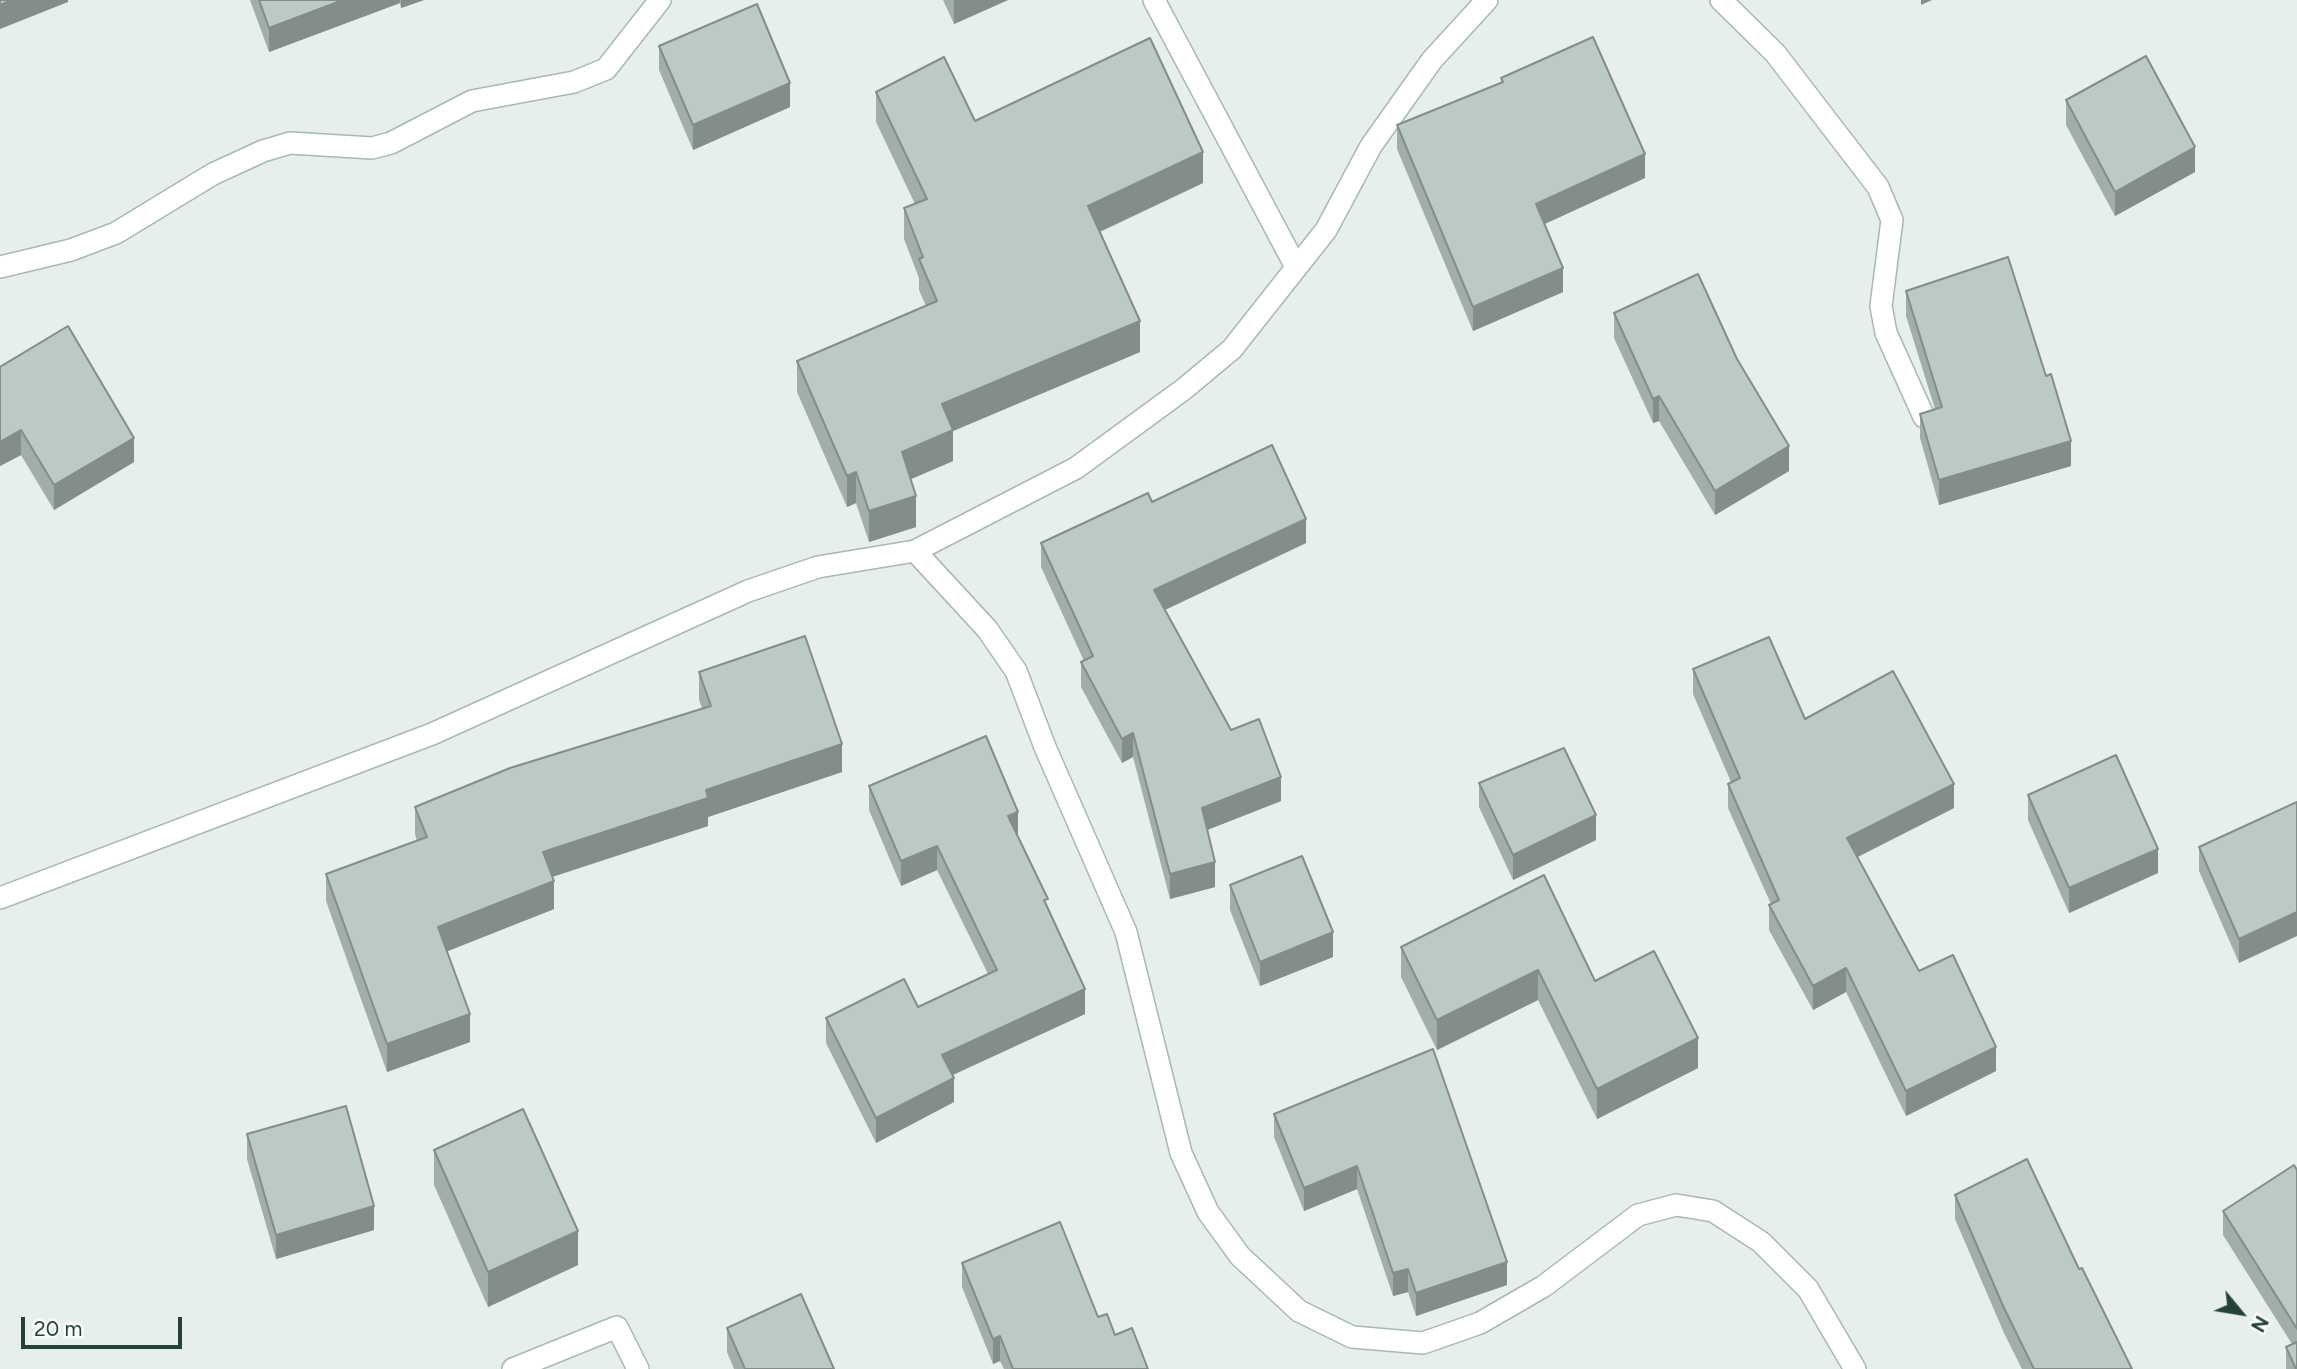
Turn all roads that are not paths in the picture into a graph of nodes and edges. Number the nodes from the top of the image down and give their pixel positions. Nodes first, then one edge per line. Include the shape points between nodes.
1 (660, 0) edge
2 (1154, 0) edge
3 (1487, 0) edge
4 (1721, 0) edge
5 (1296, 265) junction
6 (0, 267) edge
7 (1924, 417) edge
8 (915, 551) junction
9 (0, 898) edge
10 (513, 1369) edge
11 (638, 1369) edge
12 (1855, 1369) edge

1 - 6 street via 606,69 574,82 471,101 391,143 372,148 290,143 263,151 213,174 117,233
2 - 5 street
3 - 5 street via 1432,60 1371,146 1326,230
4 - 7 street via 1775,53 1878,187 1892,220 1881,306 1885,333
5 - 8 street via 1232,349 1184,389 1076,468
8 - 9 street via 818,566 748,592 432,734
8 - 12 street via 987,629 1016,671 1126,932 1181,1153 1208,1212 1240,1256 1299,1311 1352,1337 1423,1343 1480,1323 1544,1286 1638,1215 1676,1205 1713,1211 1761,1242 1808,1289
10 - 11 street via 617,1327

